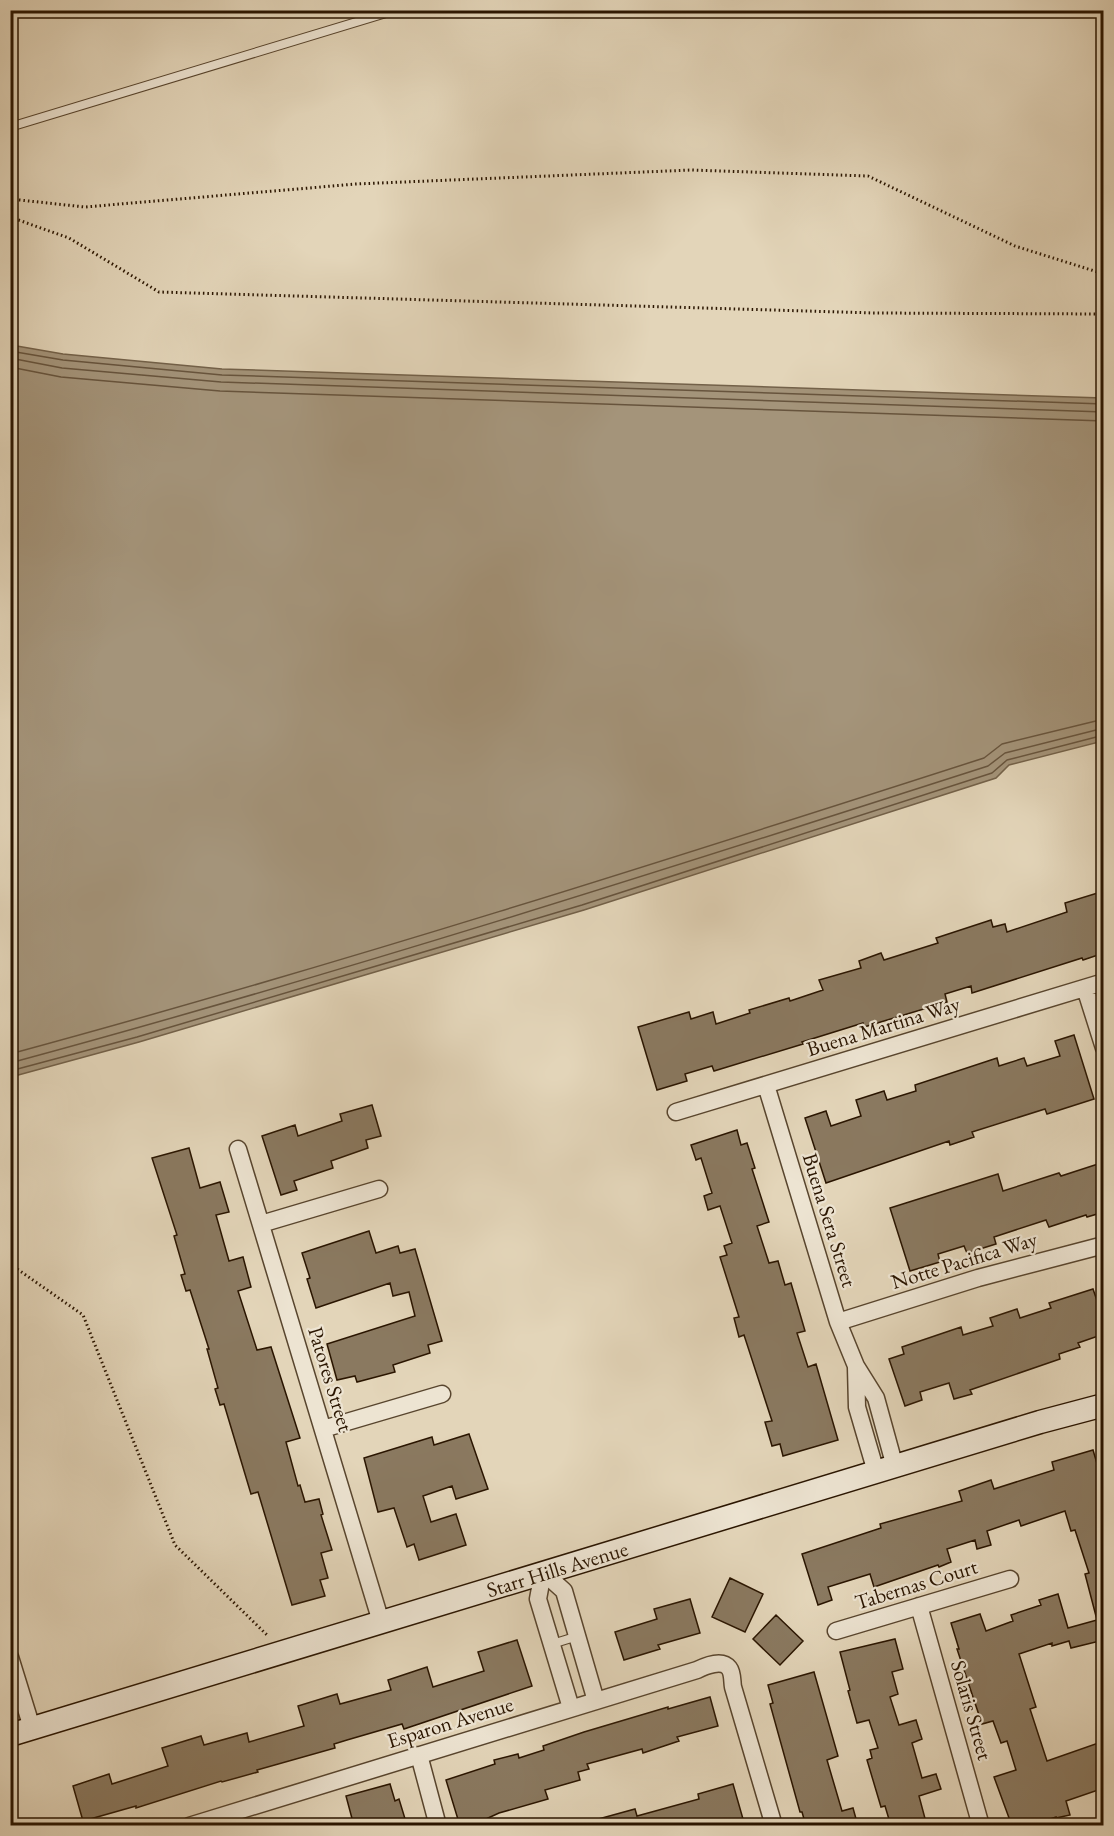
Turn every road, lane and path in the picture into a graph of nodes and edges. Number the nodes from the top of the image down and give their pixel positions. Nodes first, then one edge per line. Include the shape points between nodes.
1 (396, 10) edge
2 (10, 127) edge
3 (10, 199) edge
4 (10, 217) edge
5 (1104, 274) edge
6 (1104, 314) edge
7 (1104, 982) edge
8 (1085, 988) junction
9 (1104, 1048) edge
10 (766, 1085) junction
11 (676, 1112) dead end
12 (238, 1149) dead end
13 (380, 1189) dead end
14 (261, 1224) junction
15 (1104, 1245) edge
16 (10, 1264) edge
17 (838, 1322) junction
18 (856, 1366) junction
19 (442, 1394) dead end
20 (1104, 1405) edge
21 (882, 1420) junction
22 (862, 1426) junction
23 (323, 1429) junction
24 (886, 1470) junction
25 (543, 1572) junction
26 (1010, 1579) dead end
27 (919, 1606) junction
28 (381, 1622) junction
29 (836, 1631) dead end
30 (578, 1636) junction
31 (552, 1644) junction
32 (293, 1650) junction
33 (10, 1657) edge
34 (596, 1701) junction
35 (571, 1708) junction
36 (32, 1728) junction
37 (10, 1735) edge
38 (418, 1755) junction
39 (236, 1819) edge
40 (189, 1826) edge
41 (438, 1826) edge
42 (774, 1826) edge
43 (981, 1826) edge

1 - 2 lane
3 - 5 path via 86,207 356,184 667,171 868,176 1015,246
4 - 6 path via 69,238 159,292 874,313
7 - 8 street, Buena Martina Way
8 - 9 street
8 - 10 street, Buena Martina Way
10 - 11 street, Buena Martina Way
10 - 17 street, Buena Sera Street
12 - 14 street, Patores Street
13 - 14 street
14 - 23 street, Patores Street
15 - 17 street, Notte Pacifica Way via 978,1278
16 - 32 path via 83,1315 175,1545 267,1635
17 - 18 street, Buena Sera Street
18 - 21 street, Buena Sera Street via 876,1398
18 - 22 street, Buena Sera Street via 857,1407
19 - 23 street
20 - 24 street, Starr Hills Avenue
21 - 22 lane
21 - 24 street, Buena Sera Street
22 - 24 street, Buena Sera Street
23 - 28 street, Patores Street
24 - 25 street, Starr Hills Avenue
25 - 28 street, Starr Hills Avenue
25 - 30 street via 564,1592
25 - 31 street via 538,1599
26 - 27 street, Tabernas Court
27 - 29 street, Tabernas Court
27 - 43 street, Solaris Street
28 - 32 street, Starr Hills Avenue
30 - 31 lane
30 - 34 street
31 - 35 street
32 - 36 street, Starr Hills Avenue
33 - 36 street
34 - 35 street, Esparon Avenue
34 - 42 street, Esparon Avenue via 710,1665 725,1665 731,1673
35 - 38 street, Esparon Avenue
36 - 37 street, Starr Hills Avenue
38 - 39 street, Esparon Avenue
38 - 41 street
39 - 40 street, Esparon Avenue

